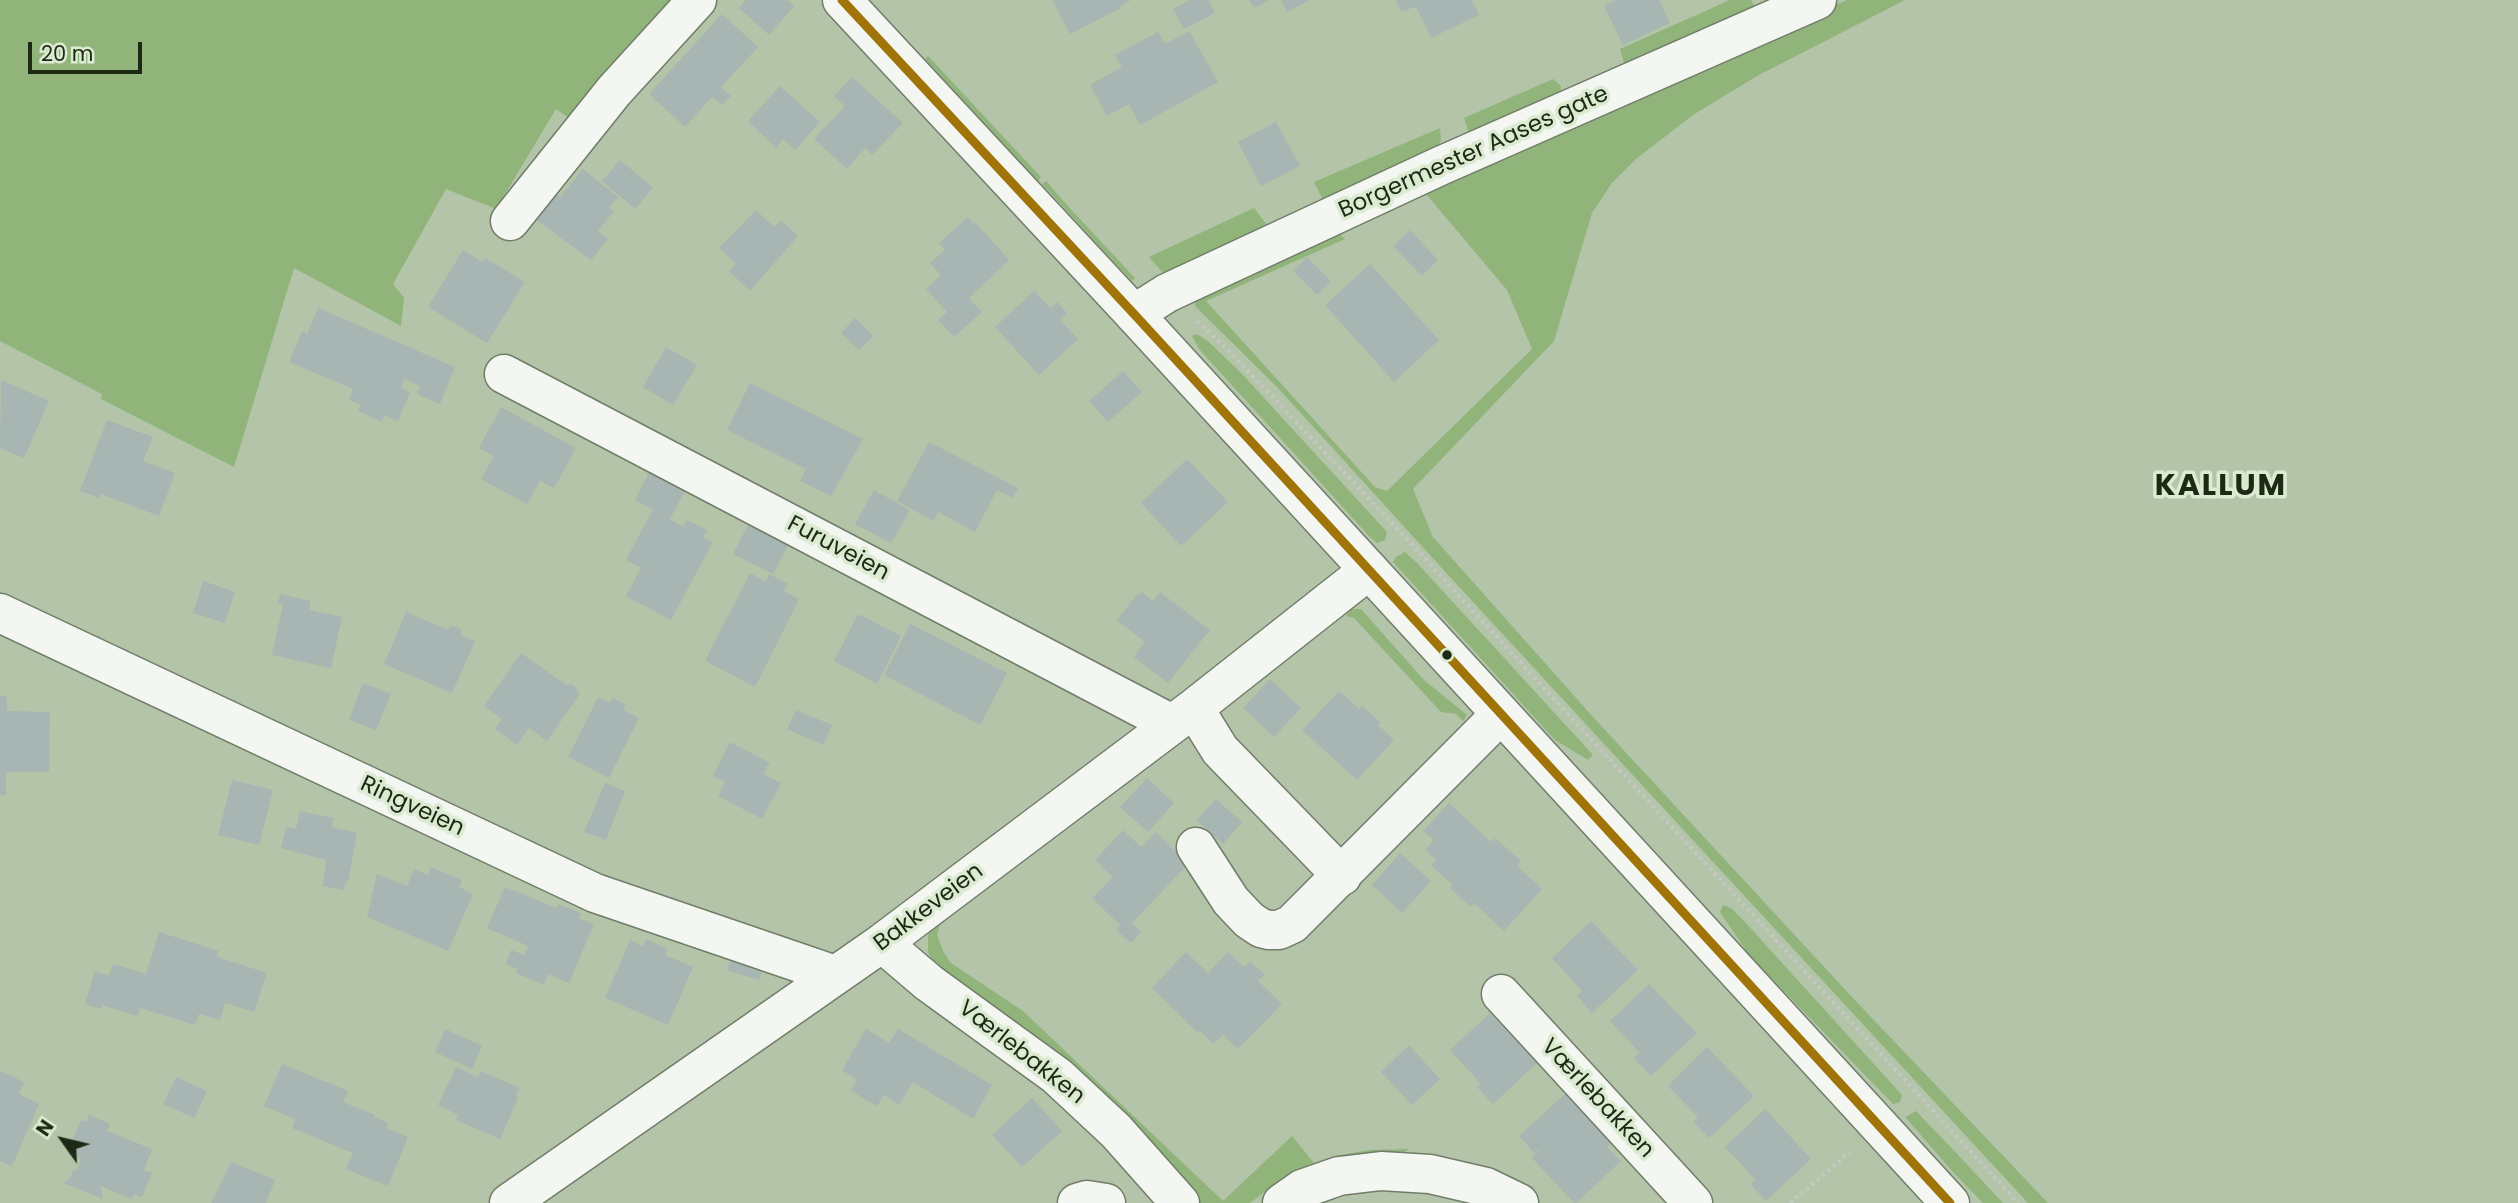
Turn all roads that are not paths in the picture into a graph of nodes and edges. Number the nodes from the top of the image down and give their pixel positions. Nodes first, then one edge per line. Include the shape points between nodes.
1 (697, 0) edge
2 (842, 0) edge
3 (1818, 0) edge
4 (510, 222) dead end
5 (1135, 314) junction
6 (504, 374) dead end
7 (1369, 570) junction
8 (0, 613) edge
9 (1501, 714) junction
10 (1183, 716) junction
11 (1196, 847) dead end
12 (1342, 876) junction
13 (882, 943) junction
14 (835, 975) junction
15 (1501, 994) dead end
16 (509, 1203) edge
17 (1077, 1203) edge
18 (1106, 1203) edge
19 (1180, 1203) edge
20 (1282, 1203) edge
21 (1519, 1203) edge
22 (1693, 1203) edge
23 (1950, 1203) edge

1 - 4 street via 614,90
2 - 5 street
3 - 5 street, Borgermester Aases gate via 1440,166 1167,293
5 - 7 street
6 - 10 street, Furuveien
7 - 9 street
7 - 10 street, Bakkeveien
8 - 14 street, Ringveien via 595,893
9 - 12 street
9 - 23 street
10 - 12 street
10 - 13 street, Bakkeveien
11 - 12 street via 1231,901 1249,920 1269,930 1292,924
13 - 14 street, Bakkeveien
13 - 19 street, Værlebakken via 929,983 1058,1076 1116,1131
14 - 16 street, Bakkeveien
15 - 22 street, Værlebakken
17 - 18 street
20 - 21 street via 1302,1189 1339,1176 1381,1171 1430,1174 1475,1184

